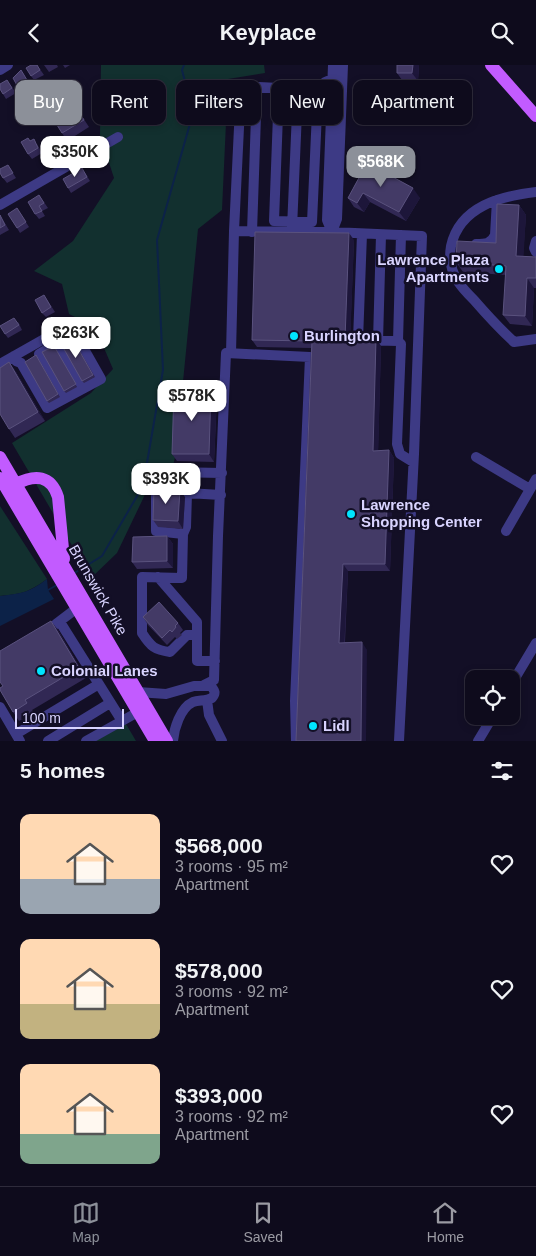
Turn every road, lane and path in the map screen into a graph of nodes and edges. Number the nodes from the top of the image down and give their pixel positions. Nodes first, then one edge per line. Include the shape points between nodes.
1 (8, 65) edge
2 (333, 65) edge
3 (343, 65) edge
4 (491, 65) edge
5 (0, 70) edge
6 (332, 79) joint
7 (534, 109) edge
8 (239, 125) edge
9 (256, 125) edge
10 (278, 125) edge
11 (296, 125) edge
12 (316, 125) edge
13 (118, 137) dead end
14 (536, 191) edge
15 (497, 200) junction
16 (0, 205) edge
17 (292, 226) junction
18 (234, 231) junction
19 (252, 232) junction
20 (332, 232) junction
21 (362, 234) junction
22 (381, 235) junction
23 (401, 235) junction
24 (536, 241) edge
25 (460, 243) junction
26 (536, 252) edge
27 (75, 333) junction
28 (536, 339) edge
29 (378, 341) junction
30 (398, 341) junction
31 (58, 343) junction
32 (231, 353) junction
33 (39, 354) junction
34 (18, 360) junction
35 (0, 364) edge
36 (83, 388) junction
37 (65, 398) junction
38 (0, 457) edge
39 (476, 457) dead end
40 (413, 462) junction
41 (222, 473) junction
42 (0, 478) edge
43 (536, 479) edge
44 (530, 489) junction
45 (8, 490) edge
46 (159, 491) junction
47 (187, 493) junction
48 (220, 495) junction
49 (506, 531) dead end
50 (183, 534) junction
51 (63, 570) junction
52 (158, 577) junction
53 (76, 599) junction
54 (195, 619) junction
55 (216, 620) junction
56 (60, 622) junction
57 (44, 630) edge
58 (197, 635) junction
59 (536, 643) edge
60 (214, 661) junction
61 (520, 670) edge
62 (99, 684) junction
63 (204, 685) junction
64 (138, 692) junction
65 (207, 700) junction
66 (110, 703) junction
67 (0, 707) edge
68 (138, 712) junction
69 (122, 721) junction
70 (488, 725) edge
71 (18, 737) edge
72 (48, 741) edge
73 (86, 741) edge
74 (155, 741) edge
75 (167, 741) edge
76 (172, 741) edge
77 (222, 741) edge
78 (296, 741) edge
79 (399, 741) edge
80 (478, 741) edge

1 - 5 street
2 - 6 street
3 - 20 street via 337,219
4 - 7 main road
6 - 20 street via 327,220
8 - 18 street
9 - 19 street
10 - 17 street via 274,221
11 - 17 street
12 - 17 street via 312,222
13 - 16 street
14 - 15 street
15 - 25 street via 467,217 456,230
15 - 25 street via 494,239 485,245
17 - 19 street
17 - 20 street
18 - 19 street
18 - 32 street
20 - 21 street
21 - 22 street
21 - 29 street via 358,340
22 - 23 street
22 - 29 street
23 - 30 street
23 - 40 street via 422,236
24 - 26 street
25 - 28 street via 451,263 458,283 514,343
27 - 31 street
27 - 34 street via 67,333 65,327
27 - 36 street via 100,379
29 - 30 street
30 - 40 street via 401,344 397,444 400,454
31 - 33 street
31 - 36 street
32 - 41 street via 226,353
32 - 78 street via 310,357
33 - 34 street
33 - 37 street
34 - 35 street
34 - 37 street via 47,408
36 - 37 street
38 - 45 main road, Brunswick Pike
39 - 44 street
40 - 79 street
41 - 46 street via 171,472
41 - 48 street
42 - 45 main road, Brunswick Pike
43 - 44 street
44 - 49 street
45 - 51 main road, Brunswick Pike
45 - 51 main road via 26,479 40,478 56,490
46 - 47 street
46 - 50 street via 156,496 156,531
47 - 48 street
47 - 50 street
48 - 55 street
50 - 52 street via 182,577
51 - 53 main road, Brunswick Pike
52 - 54 street
52 - 58 street via 142,577 142,633 156,650 170,652 187,635
53 - 56 street
53 - 64 main road, Brunswick Pike
53 - 68 main road, Brunswick Pike
54 - 55 street
54 - 58 street
55 - 60 street
56 - 57 street
56 - 62 street
58 - 60 street via 197,661
59 - 61 street
60 - 63 street via 214,680
62 - 66 street
62 - 71 street
63 - 64 street via 166,694
63 - 65 street via 211,686 215,695
64 - 75 main road, Brunswick Pike
65 - 76 street via 186,707
65 - 77 street via 209,715
66 - 69 street
66 - 72 street
67 - 71 street
68 - 69 street
68 - 74 main road, Brunswick Pike
69 - 73 street
70 - 80 street

